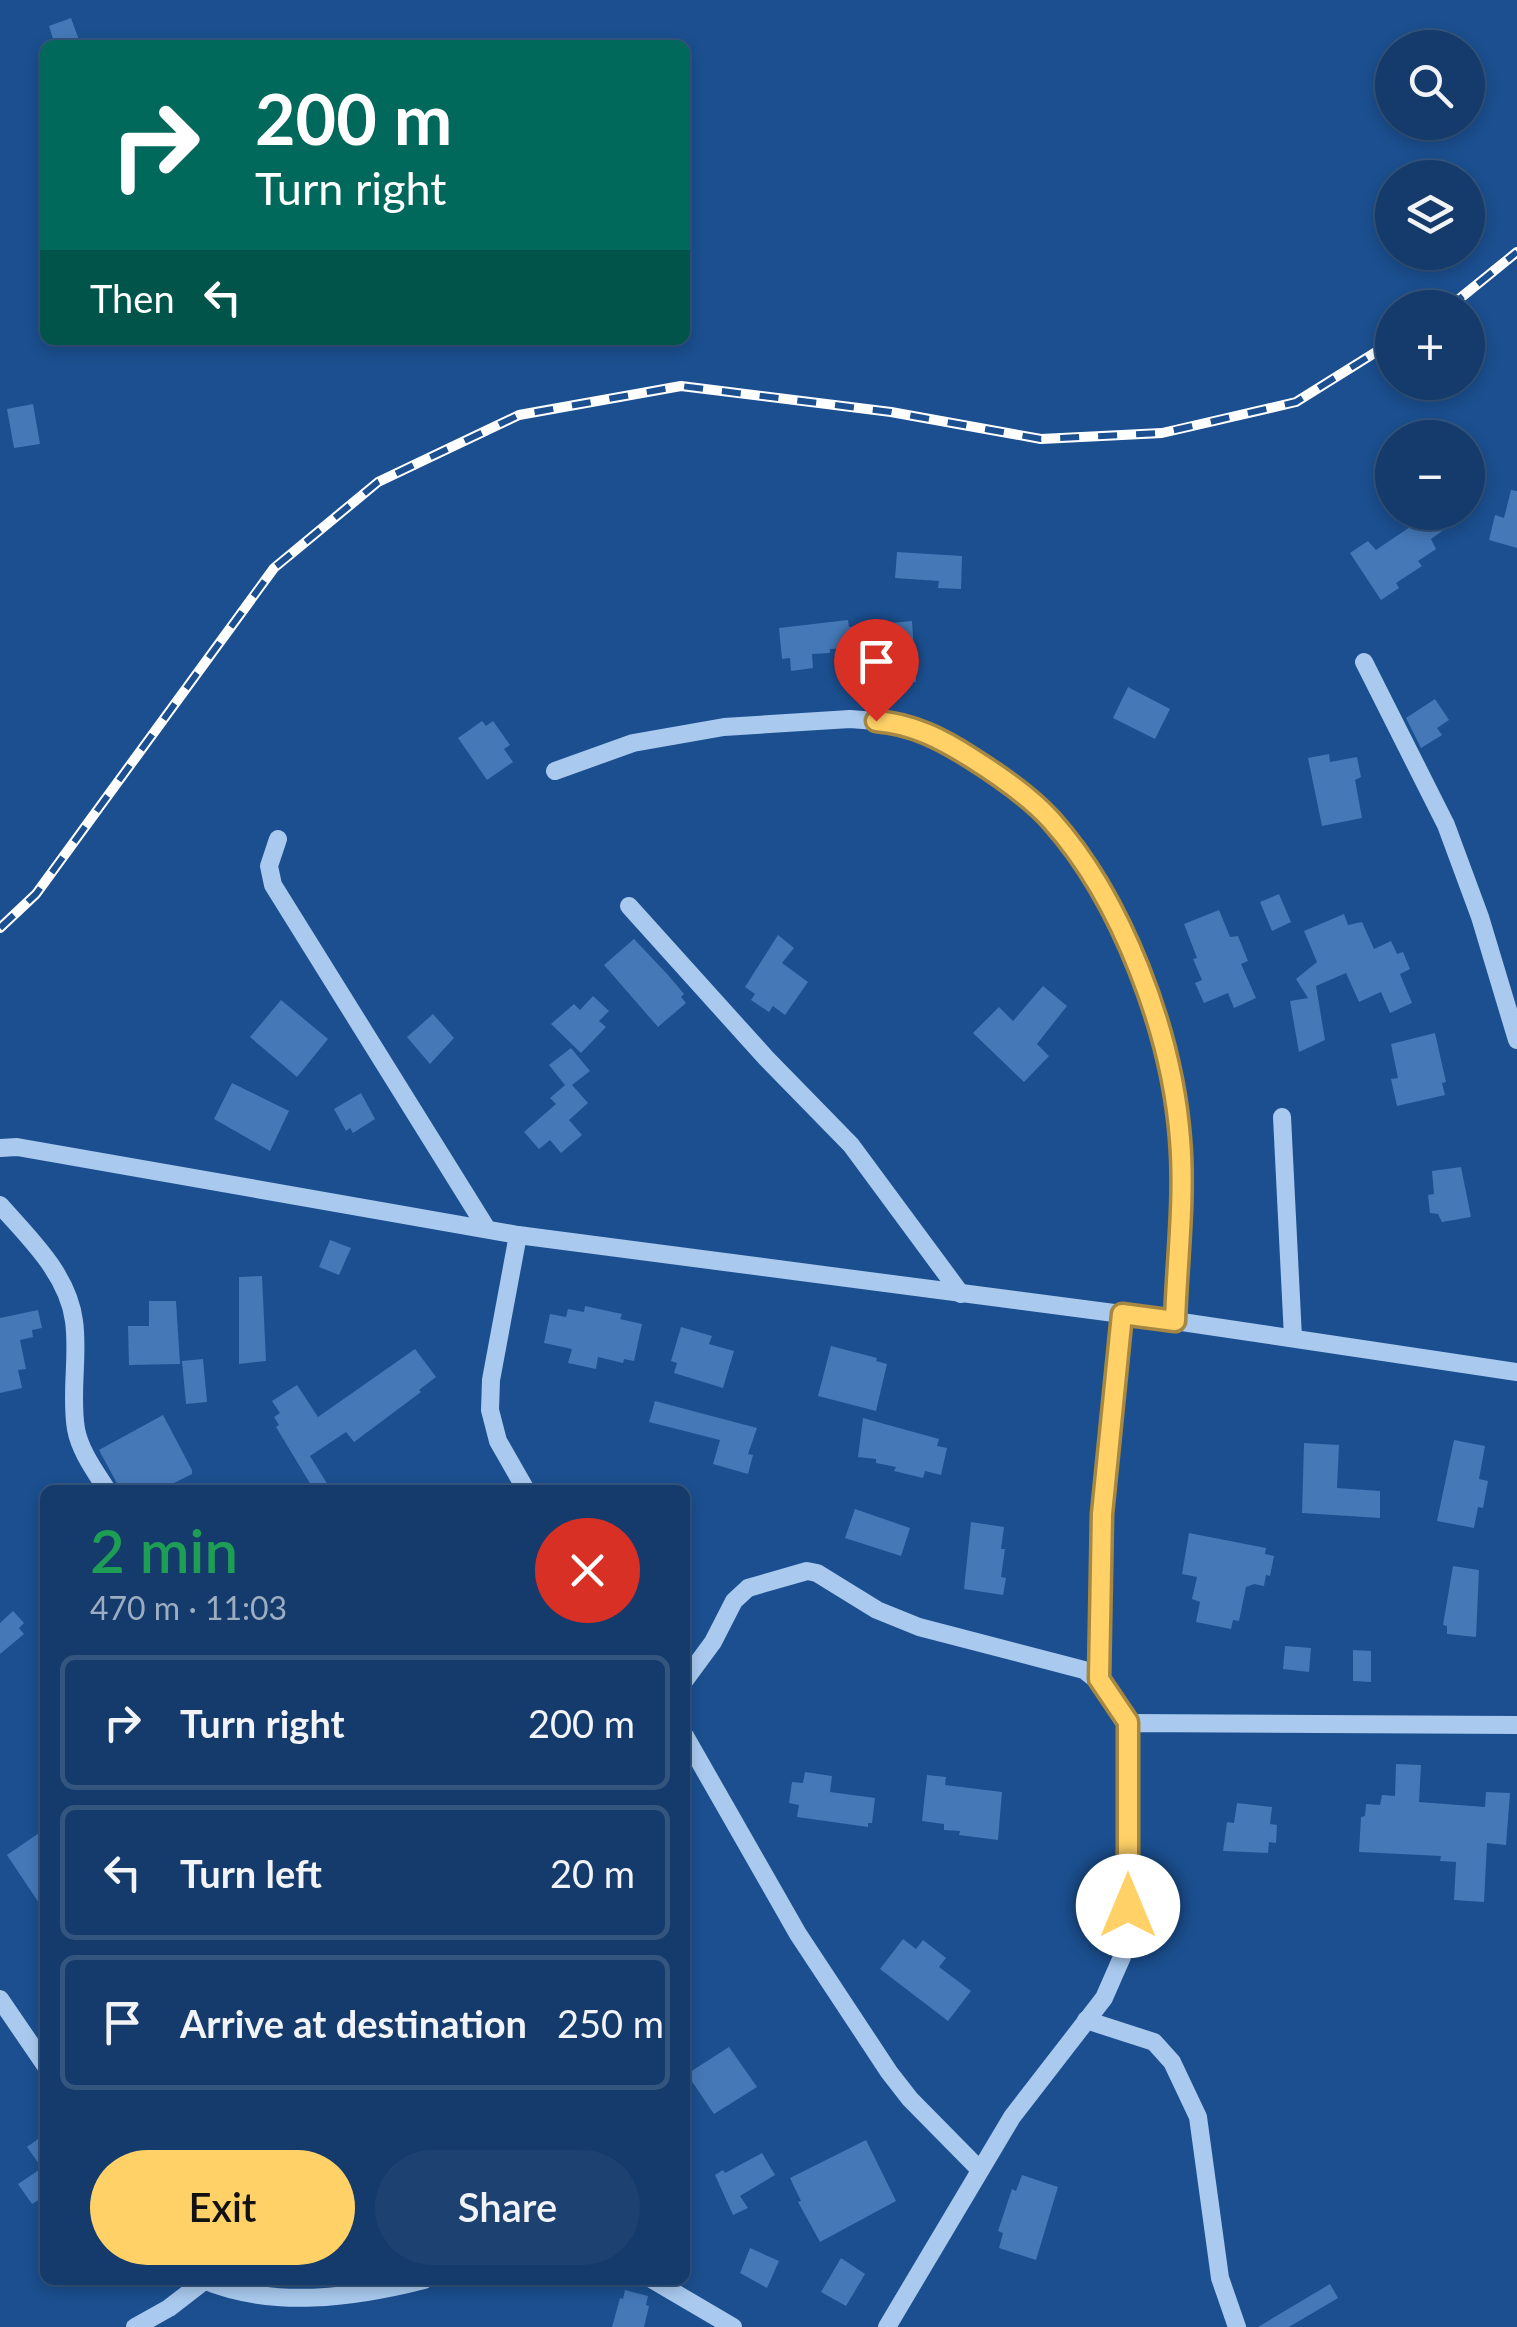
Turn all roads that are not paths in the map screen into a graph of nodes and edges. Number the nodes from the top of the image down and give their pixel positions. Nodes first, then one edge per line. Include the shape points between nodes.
1 (1364, 662) dead end
2 (555, 771) dead end
3 (278, 839) dead end
4 (629, 906) dead end
5 (1517, 1040) edge
6 (1282, 1117) dead end
7 (0, 1148) edge
8 (0, 1206) edge
9 (486, 1229) junction
10 (518, 1235) junction
11 (961, 1294) junction
12 (1122, 1314) junction
13 (1175, 1321) junction
14 (1293, 1338) junction
15 (1517, 1372) edge
16 (104, 1485) edge
17 (523, 1485) edge
18 (690, 1673) edge
19 (1099, 1679) junction
20 (1128, 1722) junction
21 (1517, 1725) edge
22 (690, 1745) edge
23 (0, 1999) edge
24 (1086, 2020) junction
25 (40, 2058) edge
26 (980, 2170) junction
27 (198, 2285) edge
28 (218, 2285) edge
29 (404, 2285) edge
30 (661, 2285) edge
31 (135, 2327) edge
32 (733, 2327) edge
33 (887, 2327) edge
34 (1238, 2327) edge

1 - 5 street via 1446,824
2 - 13 street via 634,743 724,728 850,718 902,723 995,773 1050,819 1098,884 1126,938 1172,1086 1180,1140
3 - 9 street via 269,866 273,885
4 - 11 street via 850,1145
6 - 14 street
7 - 9 street
8 - 16 street via 45,1255 74,1319 76,1430
9 - 10 street
10 - 11 street
10 - 17 street via 490,1410 498,1441
11 - 12 street
12 - 13 street
12 - 19 street via 1102,1514
13 - 14 street
14 - 15 street
18 - 19 street via 748,1588 808,1571 919,1627
19 - 20 street
20 - 21 street
20 - 24 street via 1122,1957
22 - 26 street via 798,1934 889,2072
23 - 25 street
24 - 26 street
24 - 34 street via 1154,2042 1172,2062 1198,2117 1220,2278
26 - 33 street
27 - 31 street
28 - 29 street via 336,2298
30 - 32 street

